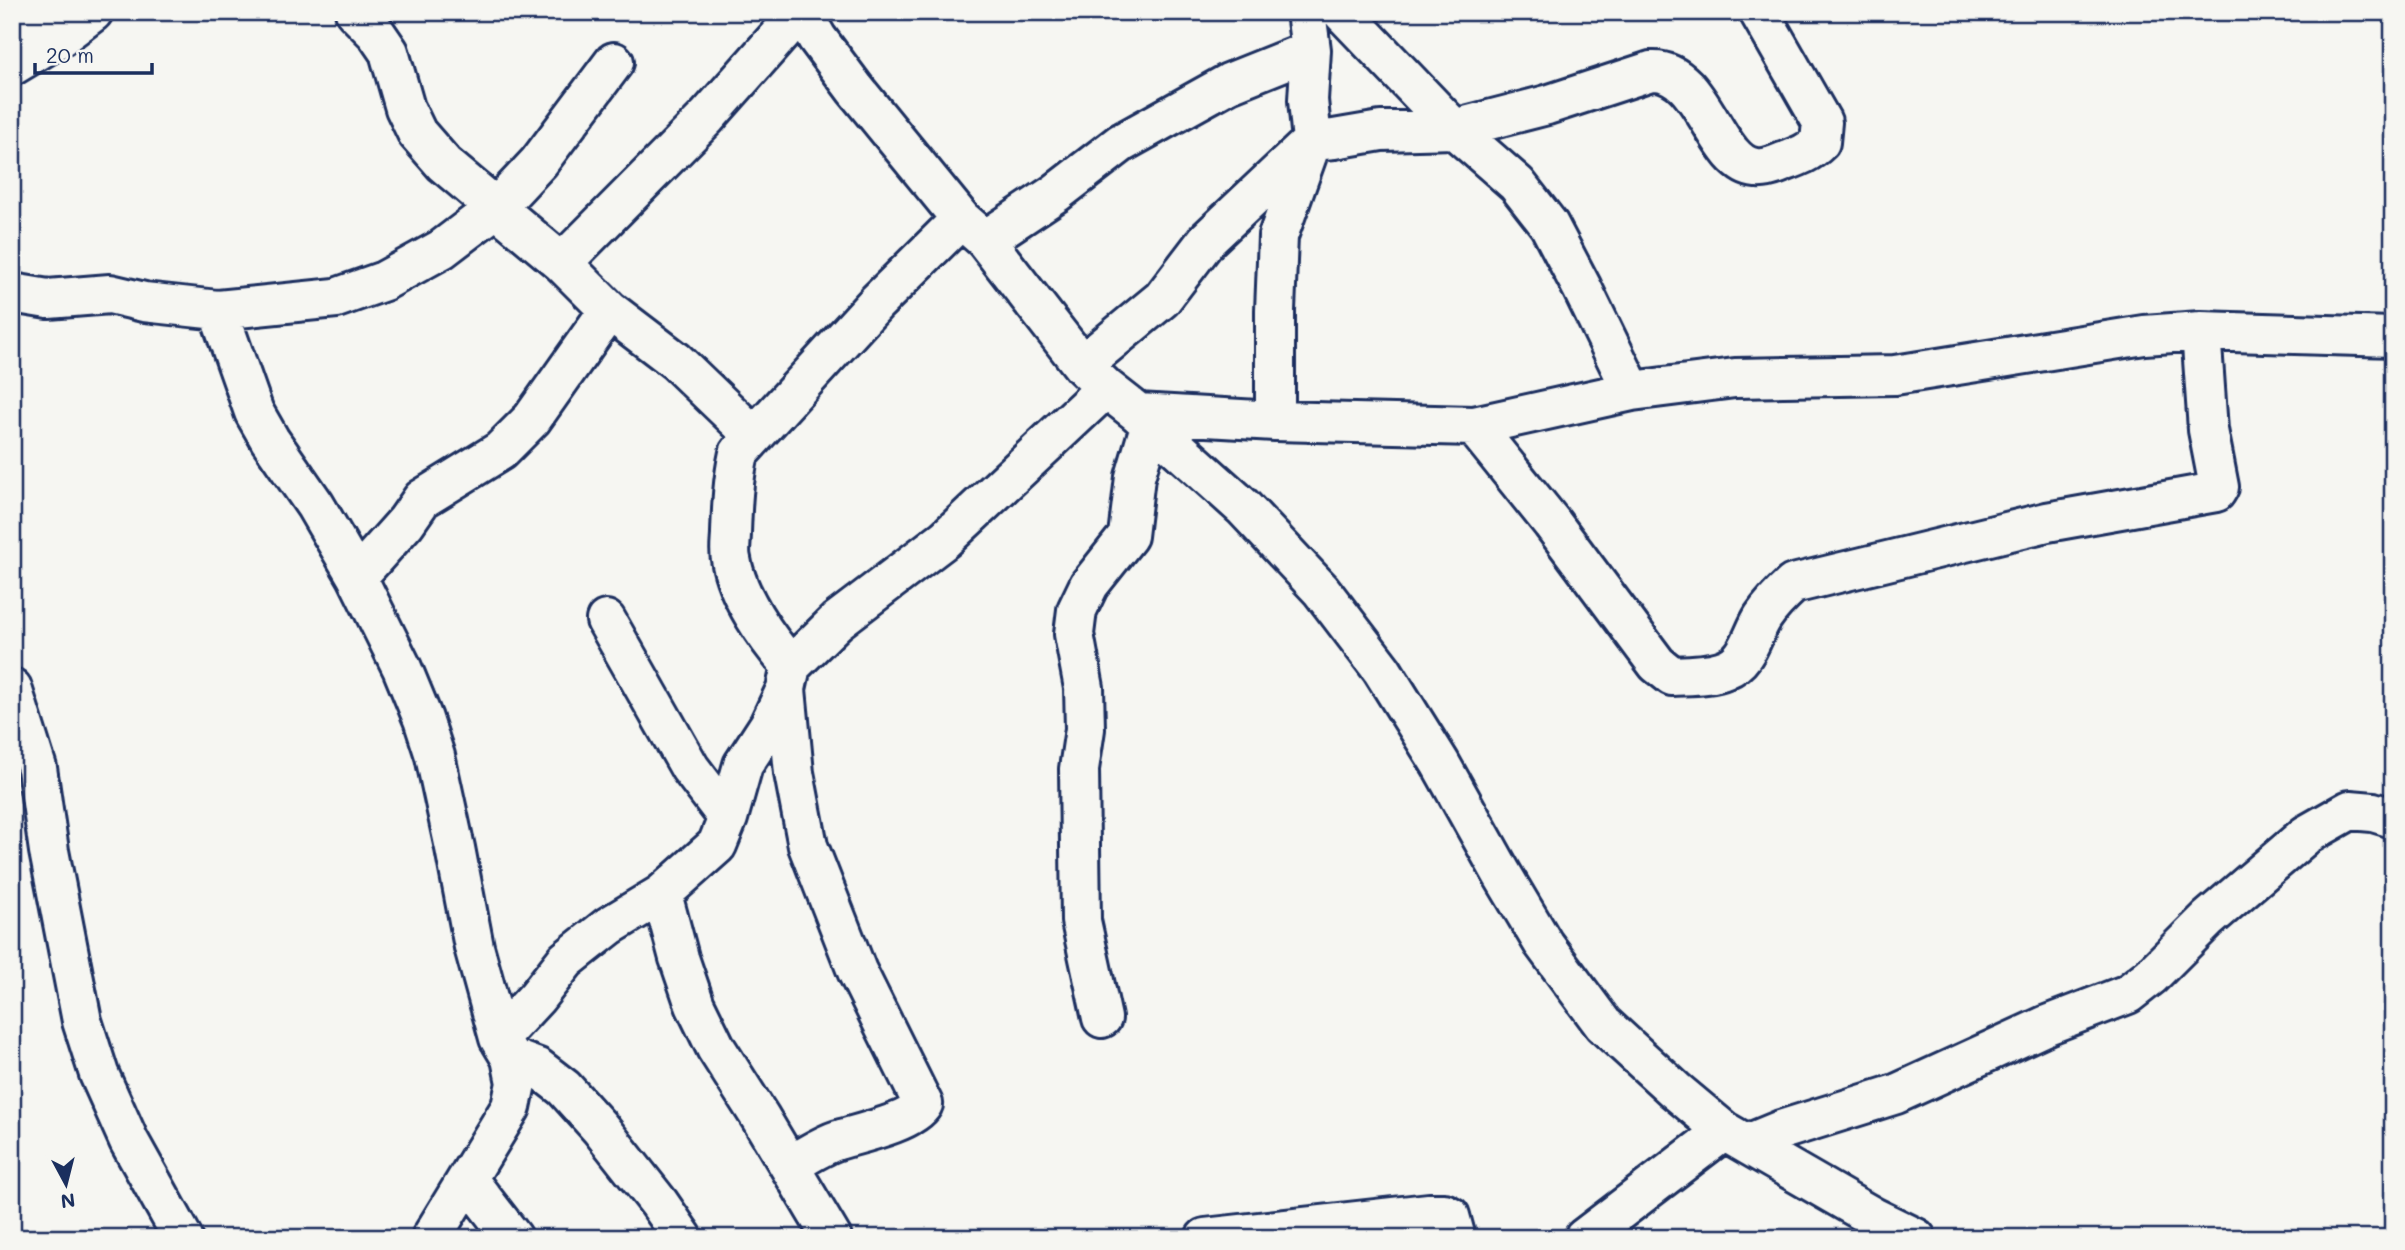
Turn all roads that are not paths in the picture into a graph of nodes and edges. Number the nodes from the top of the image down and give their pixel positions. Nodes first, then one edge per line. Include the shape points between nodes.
1 (18, 12) edge
2 (93, 12) edge
3 (355, 12) edge
4 (801, 12) edge
5 (1306, 12) edge
6 (1342, 12) edge
7 (1759, 12) edge
8 (60, 37) junction
9 (1311, 50) junction
10 (614, 62) dead end
11 (12, 65) edge
12 (1454, 129) junction
13 (1311, 141) junction
14 (496, 208) junction
15 (973, 229) junction
16 (562, 263) junction
17 (12, 293) edge
18 (218, 310) junction
19 (609, 310) junction
20 (2201, 331) junction
21 (2393, 337) edge
22 (1094, 377) junction
23 (1632, 391) junction
24 (1144, 420) junction
25 (1275, 421) junction
26 (1474, 426) junction
27 (753, 435) junction
28 (357, 577) junction
29 (606, 620) dead end
30 (789, 677) junction
31 (12, 688) edge
32 (728, 818) junction
33 (2393, 818) edge
34 (662, 894) junction
35 (1102, 1018) dead end
36 (505, 1048) junction
37 (1736, 1138) junction
38 (789, 1165) junction
39 (468, 1180) junction
40 (1868, 1227) edge
41 (183, 1238) edge
42 (430, 1238) edge
43 (513, 1238) edge
44 (683, 1238) edge
45 (832, 1238) edge
46 (1205, 1238) edge
47 (1456, 1238) edge
48 (1584, 1238) edge
49 (1916, 1238) edge

1 - 8 street
2 - 8 street
3 - 14 street via 389,52 417,133 444,164
4 - 15 street via 855,89
4 - 16 street via 707,117
5 - 9 street
6 - 12 street
7 - 12 street via 1822,122 1821,142 1810,152 1756,169 1741,161 1680,79 1661,70
8 - 11 street
9 - 13 street
9 - 15 street via 1229,83 1121,144 1056,193
10 - 14 street via 539,162
12 - 13 street via 1381,131
12 - 23 street via 1517,184 1549,225
13 - 22 street via 1207,240
13 - 25 street via 1278,236
14 - 16 street
14 - 18 street via 442,249 384,281 336,298
15 - 22 street
15 - 27 street via 877,302
16 - 19 street
17 - 18 street via 48,299 110,294
18 - 28 street via 254,412
19 - 27 street via 676,361
19 - 28 street via 531,419 499,452 422,499
20 - 21 street
20 - 23 street via 2144,335 1895,375 1735,378
20 - 26 street via 2216,492 2047,522 1793,584 1763,618 1740,659 1728,669 1712,673 1672,676 1657,664
22 - 24 street
22 - 30 street via 945,539 837,621
23 - 26 street
24 - 25 street
24 - 35 street via 1128,536 1089,585 1077,610 1074,634 1084,688 1085,729 1079,769 1081,920
24 - 37 street via 1243,507 1321,590 1382,670 1544,943 1603,1024
25 - 26 street
27 - 30 street via 739,453 733,480 730,558 738,583
28 - 36 street via 427,731 474,947
29 - 32 street via 691,768
30 - 32 street via 769,725 743,765
30 - 38 street via 794,773 808,846 856,971 923,1104 914,1114 837,1140
31 - 41 street via 37,768 82,1021 99,1074 129,1140
32 - 34 street via 717,845
33 - 37 street via 2350,810 2306,835 2128,994 2047,1025 1896,1094 1781,1130
34 - 36 street via 609,926 566,960
34 - 38 street via 695,1005 716,1048
36 - 39 street via 516,1083 511,1107
36 - 44 street via 564,1088
37 - 40 street
37 - 48 street
38 - 45 street
39 - 42 street
39 - 43 street
40 - 49 street
46 - 47 street via 1444,1213 1450,1216

